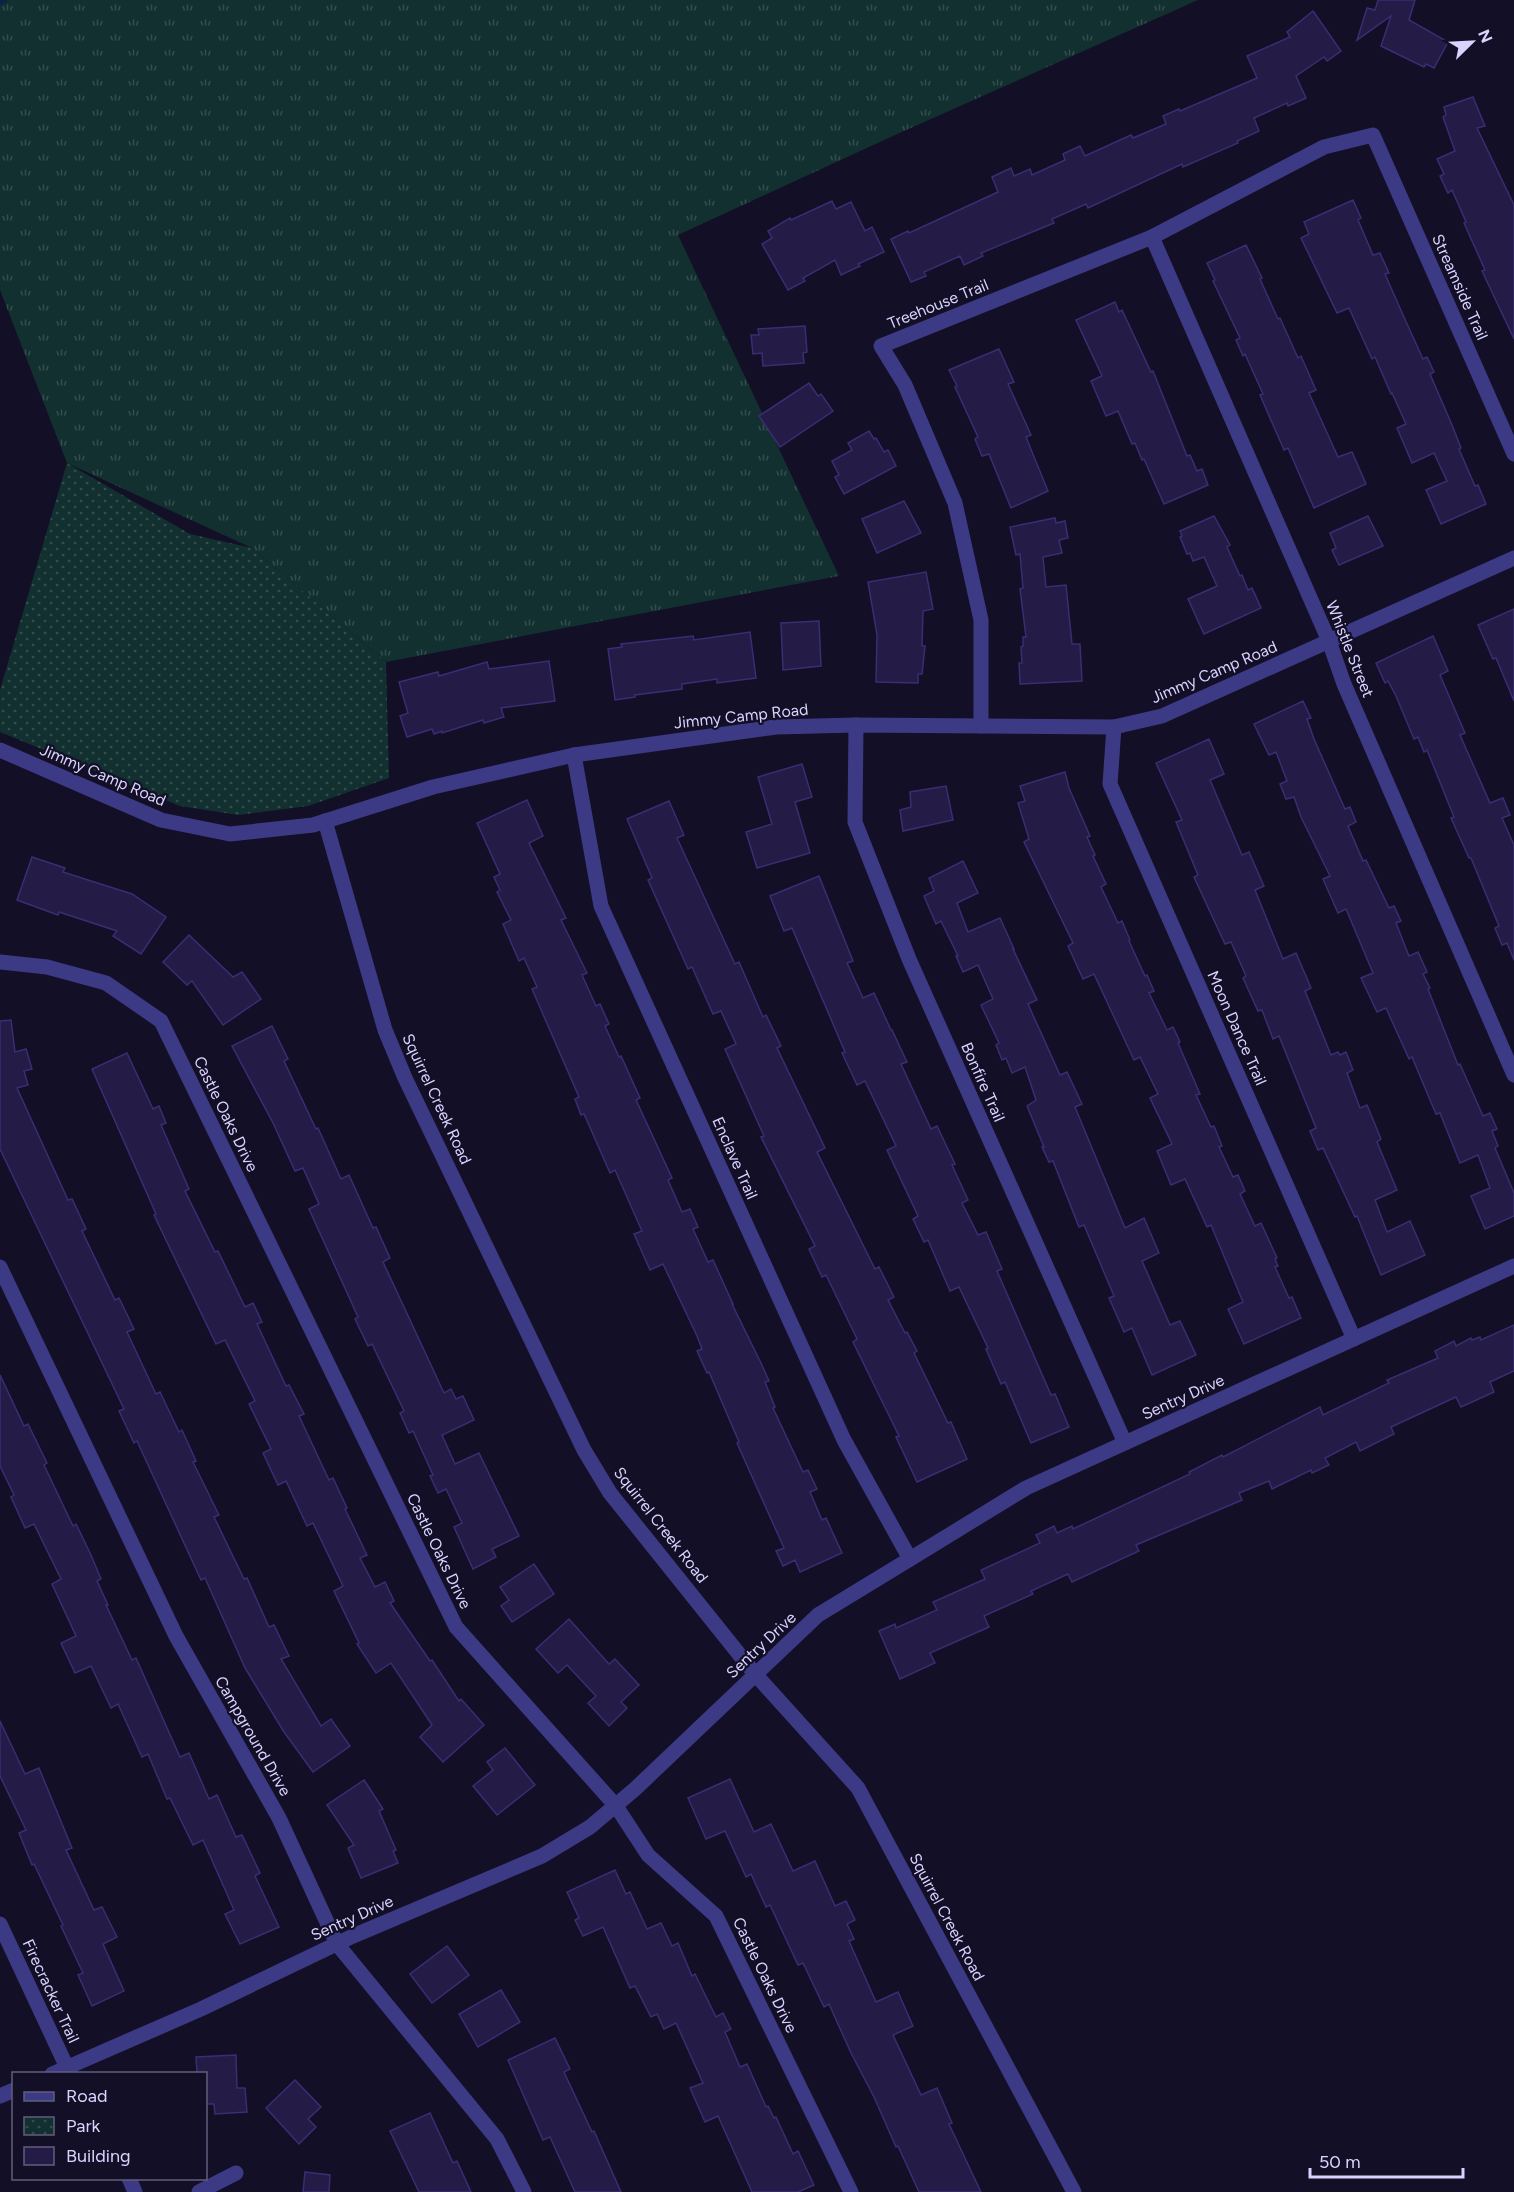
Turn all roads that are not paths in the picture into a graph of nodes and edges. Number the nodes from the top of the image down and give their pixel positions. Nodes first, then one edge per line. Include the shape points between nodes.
1 (1373, 135) joint
2 (1152, 237) junction
3 (1514, 454) edge
4 (1514, 558) edge
5 (1329, 641) junction
6 (856, 725) junction
7 (981, 726) junction
8 (1114, 727) junction
9 (0, 750) edge
10 (574, 755) junction
11 (325, 821) junction
12 (0, 962) edge
13 (1514, 1075) edge
14 (1514, 1266) edge
15 (0, 1267) edge
16 (1354, 1339) junction
17 (1125, 1443) junction
18 (910, 1559) junction
19 (755, 1674) junction
20 (615, 1806) junction
21 (0, 1924) edge
22 (338, 1944) junction
23 (68, 2070) edge
24 (236, 2173) dead end
25 (200, 2192) edge
26 (524, 2192) edge
27 (851, 2192) edge
28 (1074, 2192) edge

1 - 2 street, Treehouse Trail via 1324,147
1 - 3 street, Streamside Trail
2 - 5 street, Whistle Street
2 - 7 street, Treehouse Trail via 881,346 905,385 955,502 981,620
4 - 5 street, Jimmy Camp Road
5 - 8 street, Jimmy Camp Road via 1162,716
5 - 13 street, Whistle Street via 1344,684
6 - 7 street, Jimmy Camp Road
6 - 10 street, Jimmy Camp Road via 776,727
6 - 17 street, Bonfire Trail via 855,822 909,959
7 - 8 street, Jimmy Camp Road
8 - 16 street, Moon Dance Trail via 1110,784
9 - 11 street, Jimmy Camp Road via 161,820 230,834
10 - 11 street, Jimmy Camp Road via 433,787
10 - 18 street, Enclave Trail via 601,906 844,1440
11 - 19 street, Squirrel Creek Road via 385,1030 585,1450 610,1493
12 - 20 street, Castle Oaks Drive via 47,967 106,983 160,1021 456,1627
14 - 16 street, Sentry Drive
15 - 22 street, Campground Drive via 176,1636 279,1818
16 - 17 street, Sentry Drive
17 - 18 street, Sentry Drive via 1026,1488
18 - 19 street, Sentry Drive via 818,1615
19 - 20 street, Sentry Drive
19 - 28 street, Squirrel Creek Road via 858,1788
20 - 22 street, Sentry Drive via 590,1827 542,1856
20 - 27 street, Castle Oaks Drive via 648,1855 716,1917
21 - 23 street, Firecracker Trail
22 - 23 street, Sentry Drive
22 - 26 street, Campground Drive via 497,2139
24 - 25 street

